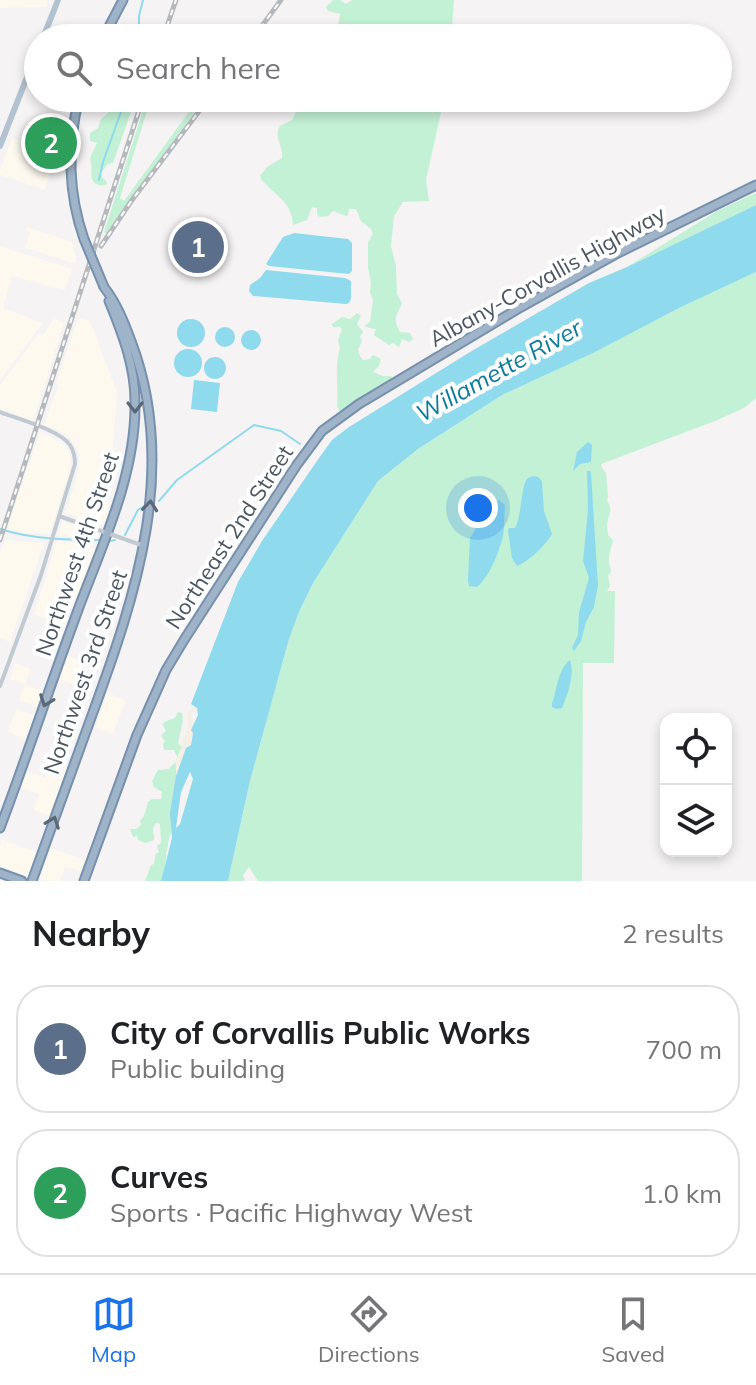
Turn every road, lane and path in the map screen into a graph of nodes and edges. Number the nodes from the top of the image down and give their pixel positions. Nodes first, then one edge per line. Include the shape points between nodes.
1 (58, 0) edge
2 (123, 0) edge
3 (49, 24) edge
4 (110, 24) edge
5 (24, 85) edge
6 (76, 112) edge
7 (0, 146) edge
8 (756, 185) edge
9 (104, 287) junction
10 (359, 404) joint
11 (0, 412) edge
12 (59, 516) junction
13 (107, 533) junction
14 (144, 546) junction
15 (0, 686) edge
16 (0, 828) edge
17 (0, 873) edge
18 (22, 881) edge
19 (32, 881) edge
20 (84, 881) edge

1 - 3 main road
2 - 4 highway
5 - 7 main road
6 - 9 highway, bridge via 70,167 74,204
8 - 10 highway, Albany-Corvallis Highway via 618,253
9 -> 13 highway, Northwest 4th Street via 135,389 127,470
14 -> 9 highway, Northwest 3rd Street via 153,474 150,414 134,349
10 - 20 highway, Northeast 2nd Street via 322,431 184,640 149,705
11 - 12 street via 63,437 72,447 75,464
12 - 13 street
12 - 15 street
13 - 14 street
13 -> 16 highway, Northwest 4th Street
19 -> 14 highway, Northwest 3rd Street via 124,626
17 - 18 highway

